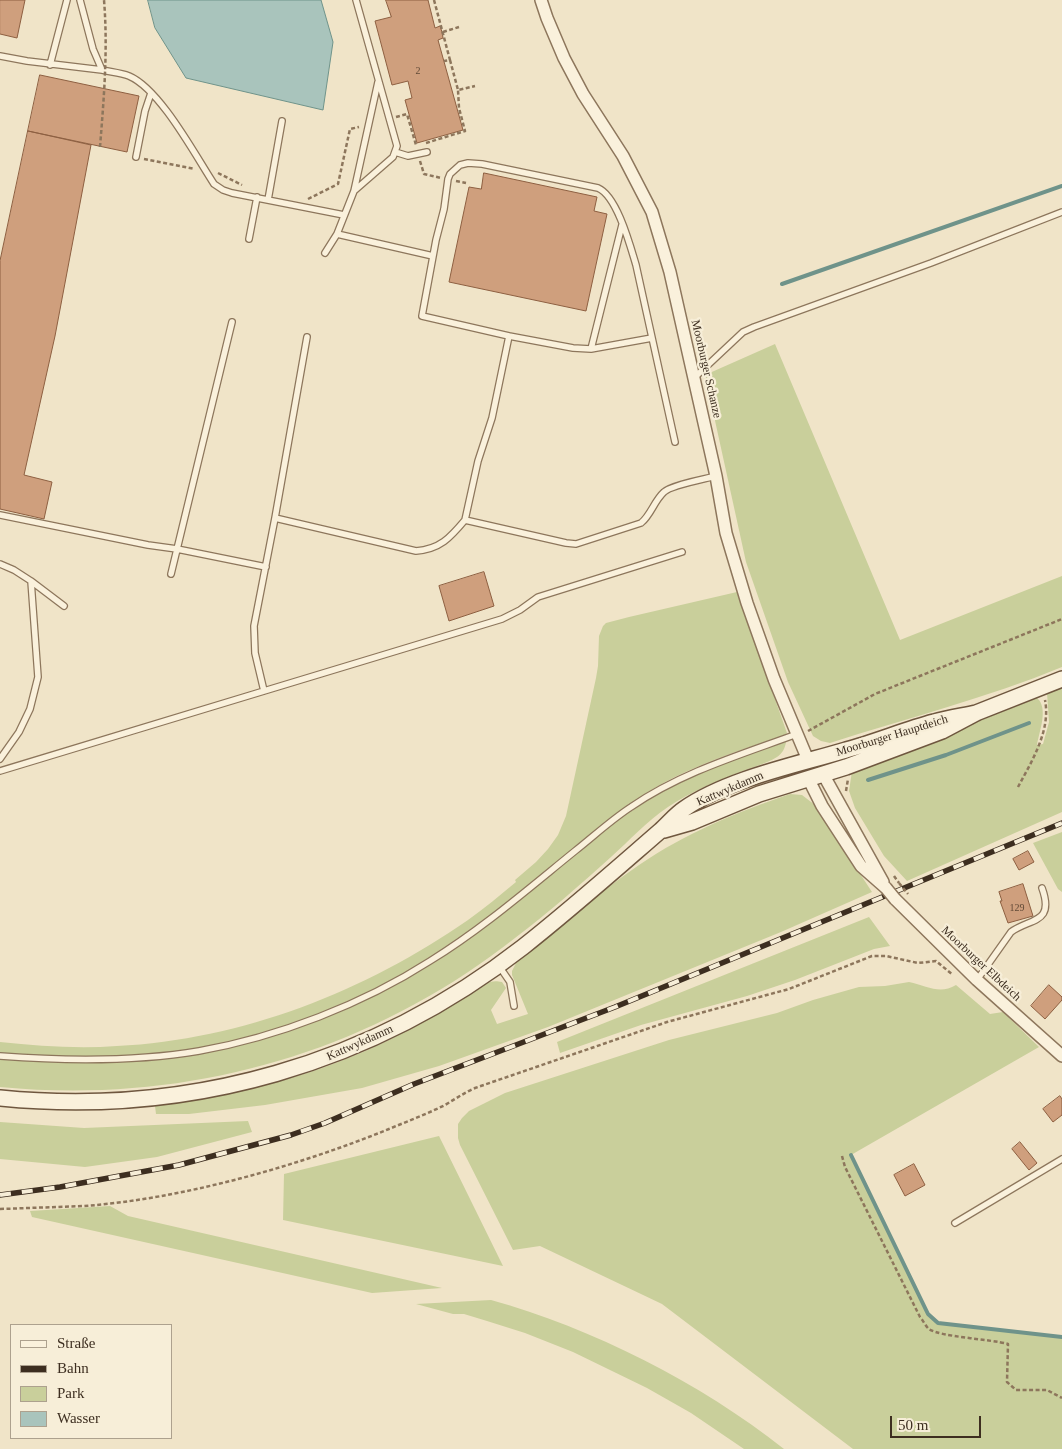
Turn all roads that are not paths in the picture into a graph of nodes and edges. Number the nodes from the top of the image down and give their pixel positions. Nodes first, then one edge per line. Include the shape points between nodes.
1 (67, 0) edge
2 (80, 0) edge
3 (356, 0) edge
4 (541, 0) edge
5 (0, 56) edge
6 (50, 64) junction
7 (102, 70) junction
8 (378, 80) junction
9 (151, 93) junction
10 (282, 121) dead end
11 (395, 152) junction
12 (427, 152) dead end
13 (136, 157) road end
14 (354, 191) junction
15 (257, 197) junction
16 (268, 200) junction
17 (1062, 212) edge
18 (344, 215) junction
19 (622, 224) junction
20 (337, 234) junction
21 (249, 239) dead end
22 (325, 253) dead end
23 (433, 256) junction
24 (232, 322) dead end
25 (509, 336) junction
26 (308, 337) dead end
27 (652, 338) junction
28 (591, 349) junction
29 (694, 379) junction
30 (675, 442) dead end
31 (716, 476) junction
32 (0, 514) edge
33 (276, 518) junction
34 (465, 520) junction
35 (177, 549) junction
36 (682, 552) dead end
37 (0, 564) edge
38 (266, 567) junction
39 (171, 574) dead end
40 (30, 581) junction
41 (64, 606) dead end
42 (1062, 679) edge
43 (264, 691) junction
44 (976, 713) junction
45 (797, 734) junction
46 (0, 759) edge
47 (808, 760) junction
48 (0, 771) edge
49 (823, 774) junction
50 (808, 778) junction
51 (660, 831) junction
52 (886, 888) junction
53 (1042, 888) dead end
54 (499, 965) junction
55 (977, 980) junction
56 (514, 1006) dead end
57 (0, 1056) edge
58 (1062, 1056) edge
59 (0, 1098) edge
60 (1062, 1159) edge
61 (954, 1223) dead end

1 - 6 lane
2 - 7 lane
3 - 8 lane
4 - 29 street, Moorburger Schanze via 564,58 623,156 652,212 670,272
5 - 6 lane
6 - 7 lane
7 - 9 lane via 128,75
8 - 11 lane via 396,140
8 - 14 lane
9 - 13 lane
9 - 15 lane via 214,184 223,190
10 - 16 lane
11 - 12 lane via 405,156
11 - 14 lane via 393,158
14 - 18 lane
15 - 16 lane
15 - 21 lane
16 - 18 lane
17 - 29 lane via 754,327 743,332
18 - 20 lane
19 - 23 lane via 606,193 598,188 468,163 456,168 448,179
19 - 27 lane via 636,265
19 - 28 lane
20 - 22 lane
20 - 23 lane
23 - 25 lane via 422,316
24 - 35 lane
25 - 28 lane
25 - 34 lane via 492,418 478,461
26 - 33 lane
27 - 28 lane
27 - 30 lane
29 - 31 street, Moorburger Schanze
31 - 34 lane via 667,489 641,523 576,544
31 - 45 street, Moorburger Schanze via 726,533 747,603
32 - 35 lane
33 - 34 lane via 416,551 439,545 450,538
33 - 38 lane
35 - 38 lane
35 - 39 lane
36 - 43 lane via 538,597 502,619
37 - 40 lane
38 - 43 lane via 254,626 255,653
40 - 41 lane
40 - 46 lane via 38,677 30,709
42 - 44 main road, Moorburger Hauptdeich
43 - 48 lane
44 - 47 main road, Moorburger Hauptdeich via 936,721
44 - 49 main road, Moorburger Hauptdeich via 942,731
45 - 47 street, Moorburger Schanze
45 - 57 lane via 707,766 632,806 477,930 421,967 332,1011 286,1028 199,1051 102,1060
47 - 49 main road via 816,764
47 - 50 main road
47 - 51 main road, Kattwykdamm via 708,796 683,810
49 - 50 main road, Moorburger Hauptdeich
49 - 52 street, Moorburger Elbdeich
50 - 51 main road, Kattwykdamm
50 - 52 street, Moorburger Elbdeich via 861,866
51 - 54 main road, Kattwykdamm via 568,911
52 - 55 street, Moorburger Elbdeich, bridge
53 - 55 lane via 1046,903 1042,914 1032,923 1011,932
54 - 56 lane via 510,982
54 - 59 main road, Kattwykdamm via 439,1004 381,1035 320,1060 254,1080 191,1094 112,1102
55 - 58 street, Moorburger Elbdeich
60 - 61 lane

